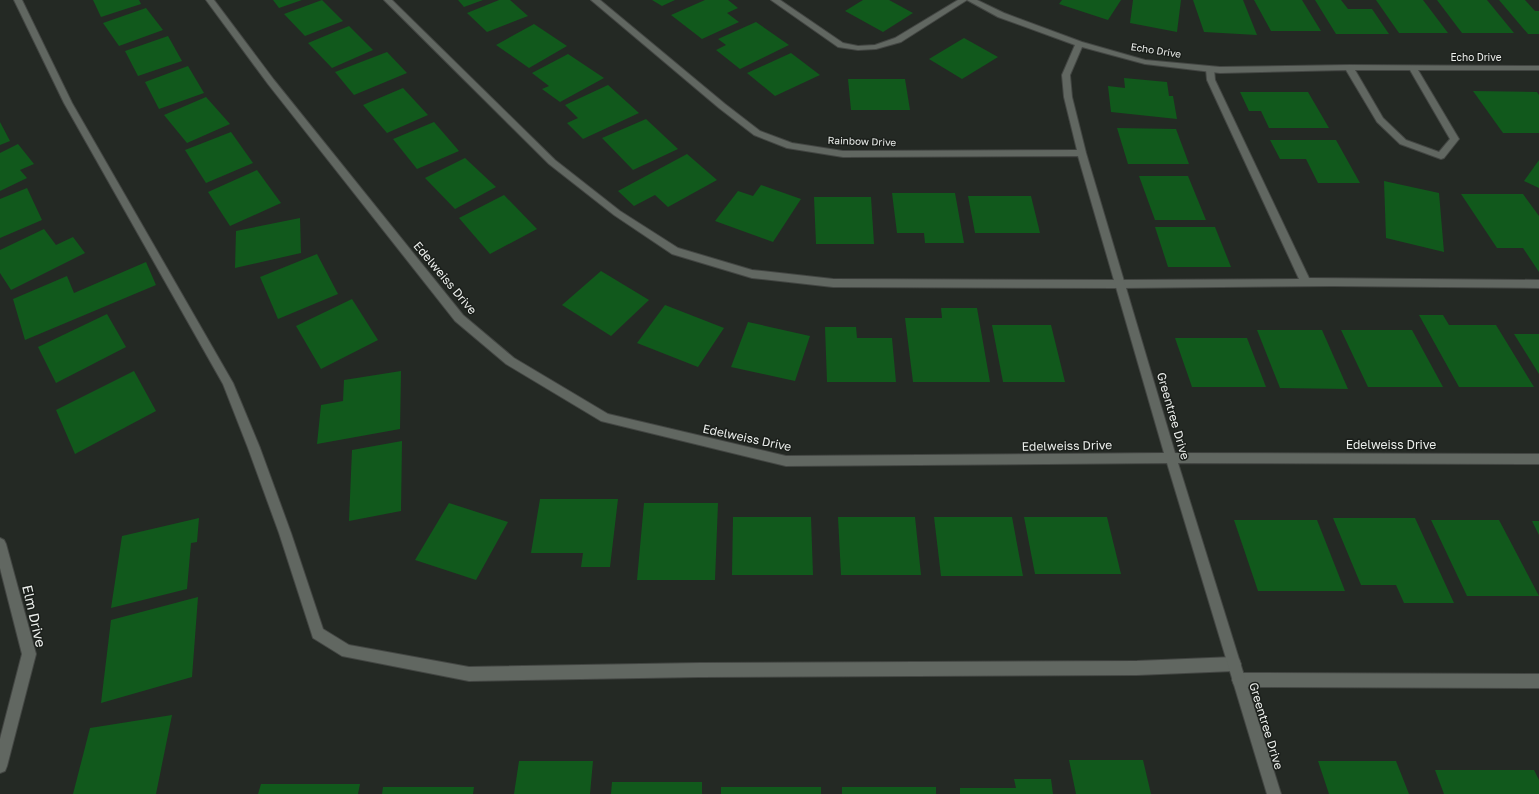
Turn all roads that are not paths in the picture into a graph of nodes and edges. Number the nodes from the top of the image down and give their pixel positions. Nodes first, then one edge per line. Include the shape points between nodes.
1 (18, 0) edge
2 (210, 0) edge
3 (388, 0) edge
4 (595, 0) edge
5 (775, 0) edge
6 (963, 0) edge
7 (970, 0) edge
8 (1079, 44) junction
9 (1349, 67) junction
10 (1210, 68) junction
11 (1413, 68) junction
12 (1539, 68) edge
13 (1082, 153) junction
14 (1306, 282) junction
15 (1121, 284) junction
16 (1539, 284) edge
17 (1171, 458) junction
18 (1539, 459) edge
19 (1, 548) edge
20 (1234, 664) junction
21 (1239, 680) junction
22 (1539, 681) edge
23 (0, 766) edge
24 (1274, 794) edge

1 - 20 street via 68,103 228,383 285,533 318,633 348,651 469,674 1137,668
2 - 17 street, Edelweiss Drive via 271,82 459,318 510,362 604,418 786,461
3 - 15 street via 552,162 617,213 675,251 752,274 833,283
4 - 13 street, Rainbow Drive via 757,133 790,146 843,154
5 - 6 street via 841,45 858,48 876,47 898,40
7 - 8 street, Echo Drive via 1001,15
8 - 10 street, Echo Drive via 1145,62
8 - 13 street, Greentree Drive via 1066,75 1068,97
9 - 10 street, Echo Drive
9 - 11 street, Echo Drive
9 - 11 street via 1380,120 1403,142 1441,156 1455,139
10 - 14 street via 1211,80
11 - 12 street, Echo Drive
13 - 15 street, Greentree Drive
14 - 15 street
14 - 16 street
15 - 17 street, Greentree Drive
17 - 18 street, Edelweiss Drive
17 - 20 street, Greentree Drive
19 - 23 street, Elm Drive via 29,654
20 - 21 street, Greentree Drive
21 - 22 street
21 - 24 street, Greentree Drive

